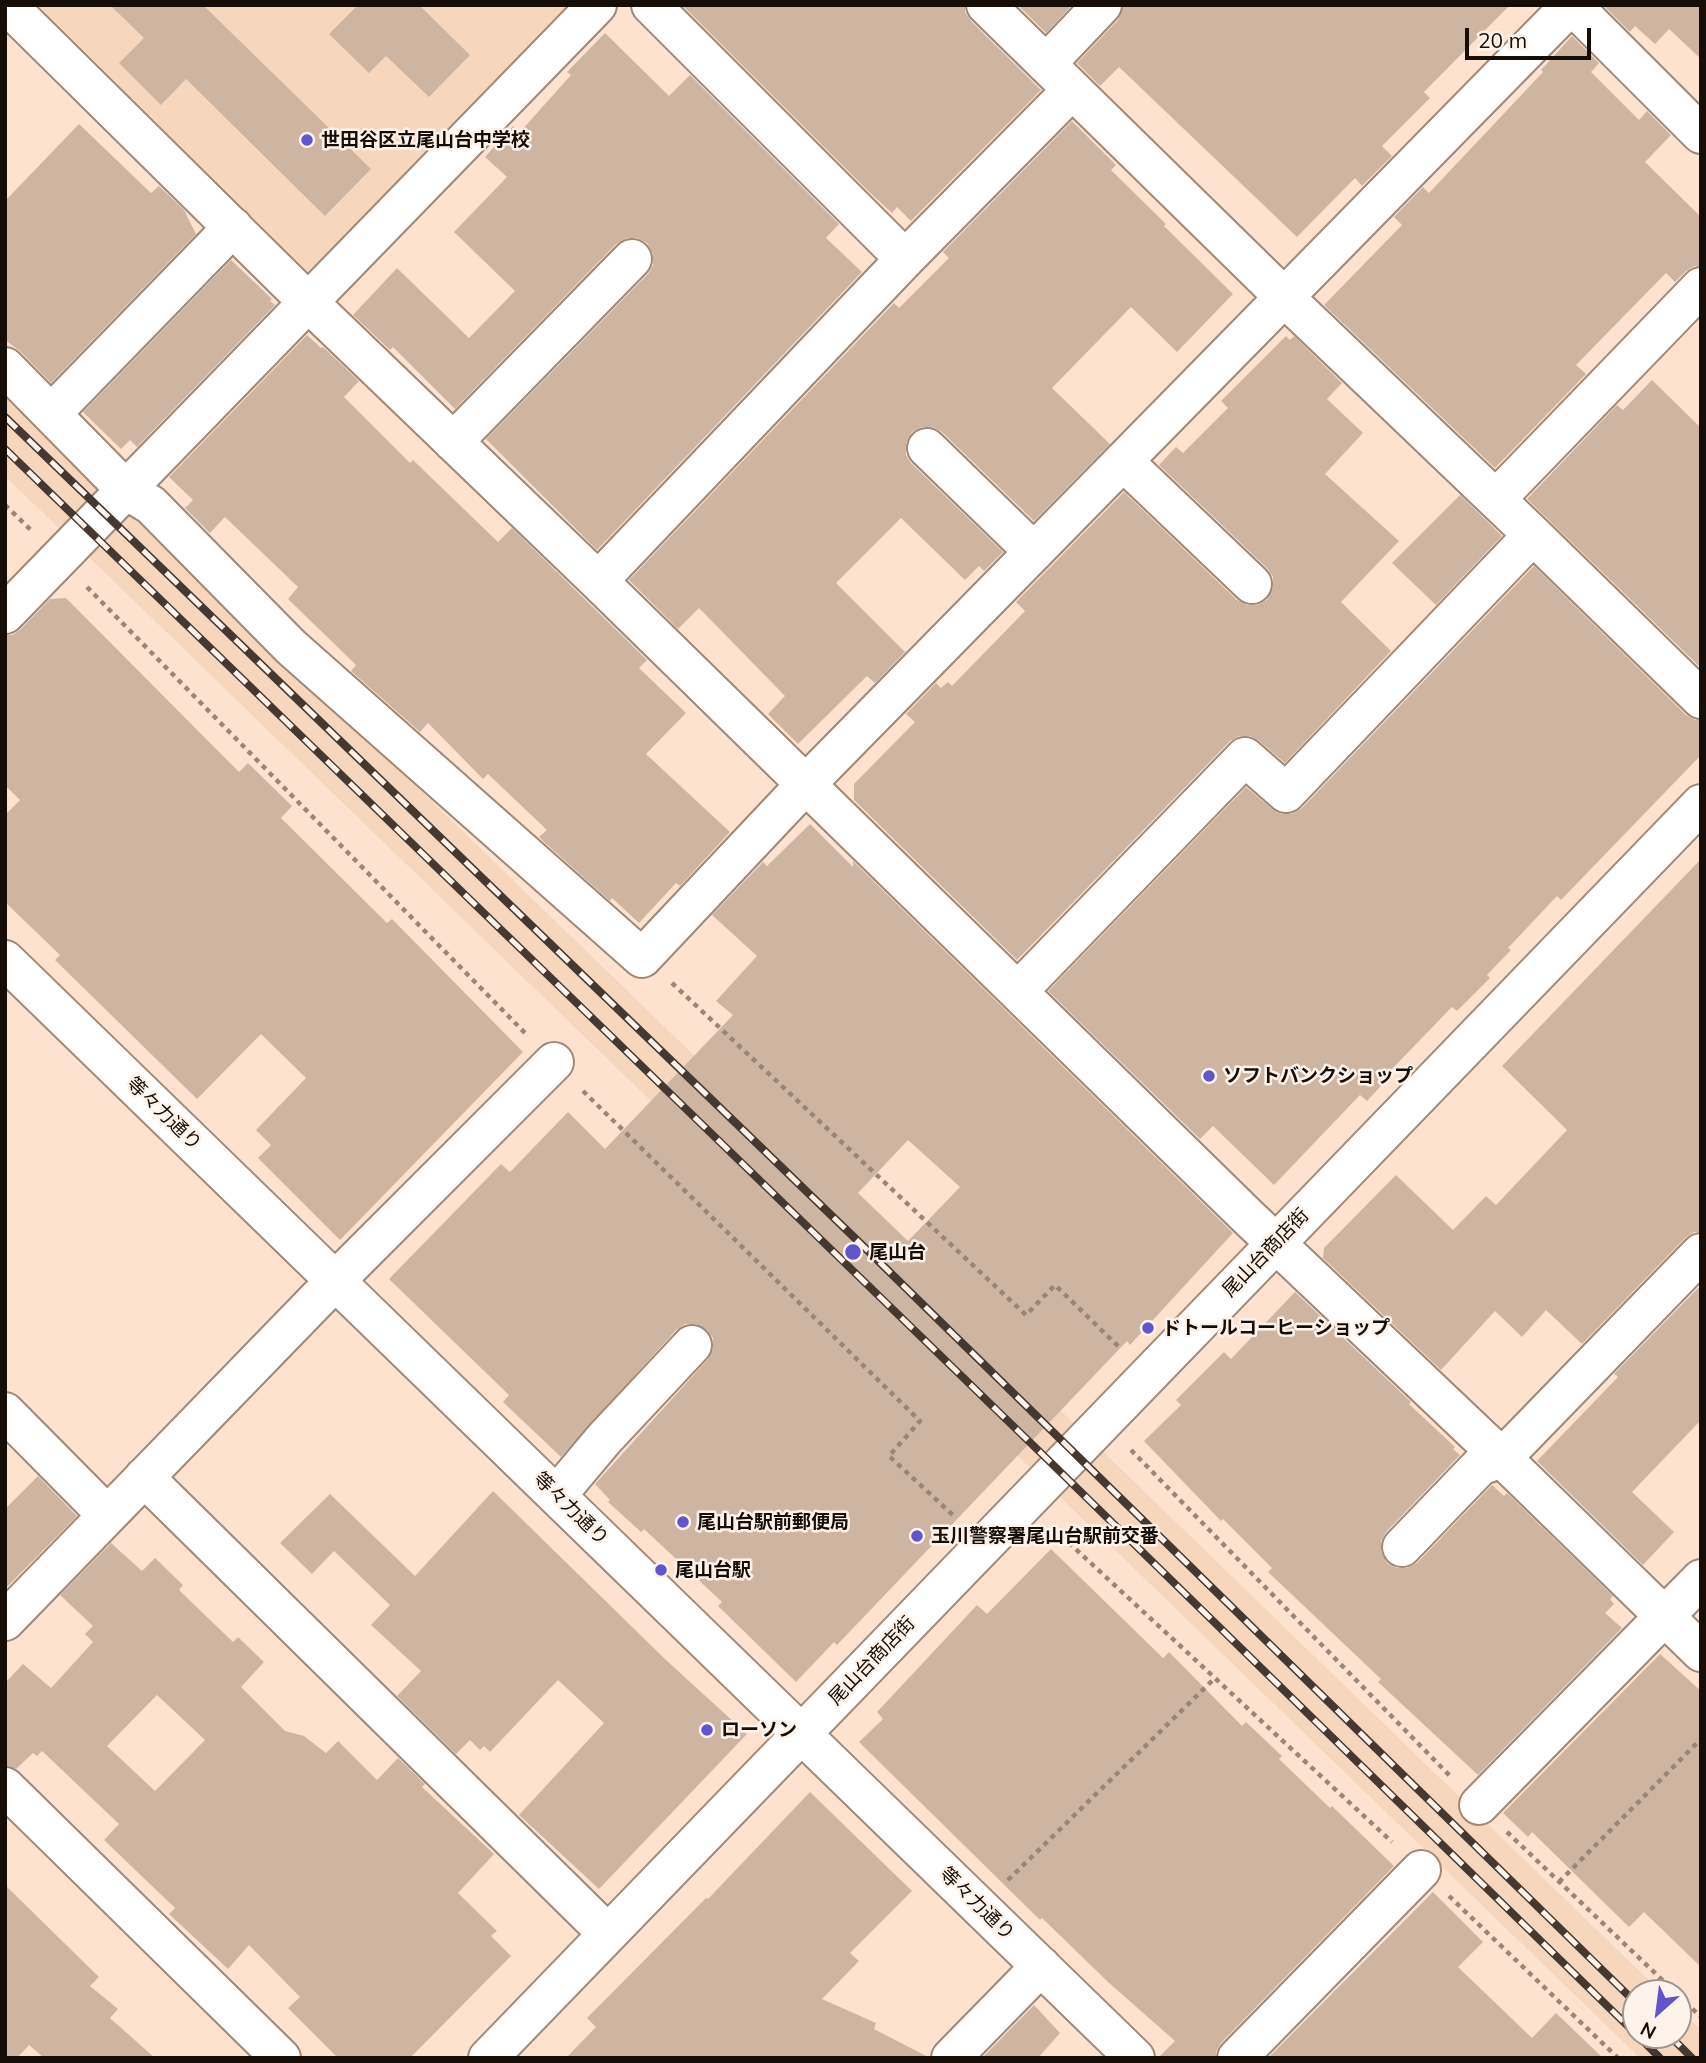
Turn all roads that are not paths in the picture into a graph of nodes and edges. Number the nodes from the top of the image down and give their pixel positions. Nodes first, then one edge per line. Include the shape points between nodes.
1 (7, 5) edge
2 (597, 5) edge
3 (651, 5) edge
4 (986, 5) edge
5 (1102, 5) edge
6 (1571, 5) edge
7 (1059, 77) junction
8 (1701, 134) edge
9 (233, 227) junction
10 (632, 259) dead end
11 (905, 259) junction
12 (1283, 296) junction
13 (307, 302) junction
14 (1694, 307) edge
15 (5, 367) edge
16 (52, 413) junction
17 (453, 442) junction
18 (927, 448) dead end
19 (1123, 461) junction
20 (125, 489) junction
21 (1496, 499) junction
22 (1533, 535) junction
23 (1034, 552) junction
24 (598, 581) junction
25 (1252, 584) dead end
26 (5, 614) edge
27 (1701, 699) edge
28 (805, 785) junction
29 (1701, 804) edge
30 (5, 960) edge
31 (1018, 991) junction
32 (554, 1062) road end
33 (1276, 1244) junction
34 (1701, 1253) edge
35 (336, 1280) junction
36 (692, 1345) dead end
37 (5, 1412) edge
38 (1502, 1458) junction
39 (144, 1477) junction
40 (557, 1495) junction
41 (107, 1515) junction
42 (1402, 1547) dead end
43 (1701, 1579) edge
44 (1664, 1617) junction
45 (5, 1621) edge
46 (1701, 1652) edge
47 (802, 1733) junction
48 (5, 1787) edge
49 (1479, 1805) road end
50 (1421, 1870) road end
51 (608, 1934) junction
52 (1041, 1966) junction
53 (281, 2058) edge
54 (488, 2058) edge
55 (951, 2058) edge
56 (1135, 2058) edge
57 (1237, 2058) edge

1 - 9 street
2 - 13 street
3 - 11 street
4 - 7 street
5 - 7 street
6 - 8 street
6 - 12 street
7 - 11 street
7 - 12 street
9 - 13 street
9 - 16 street
10 - 17 street
11 - 24 street
12 - 19 street
12 - 21 street
13 - 17 street
13 - 20 street
14 - 21 street
15 - 16 street
16 - 20 street
17 - 24 street
18 - 23 street
19 - 23 street
19 - 25 street
20 - 26 street
20 - 28 street via 151,505 290,648 642,958
21 - 22 street
22 - 27 street
22 - 31 street via 1286,793 1245,757
23 - 28 street
24 - 28 street
28 - 31 street
29 - 33 street, 尾山台商店街
30 - 35 street, 等々力通り
31 - 33 street
32 - 35 street
33 - 38 street
33 - 47 street, 尾山台商店街
34 - 38 street
35 - 39 street
35 - 40 street, 等々力通り
36 - 40 street
37 - 41 street
38 - 42 street via 1480,1466
38 - 44 street
39 - 41 street
39 - 51 street
40 - 47 street, 等々力通り
41 - 45 street
43 - 44 street
44 - 46 street
44 - 49 street
47 - 51 street, 尾山台商店街
47 - 52 street, 等々力通り
48 - 53 street
50 - 57 street
51 - 54 street, 尾山台商店街
52 - 55 street
52 - 56 street, 等々力通り

